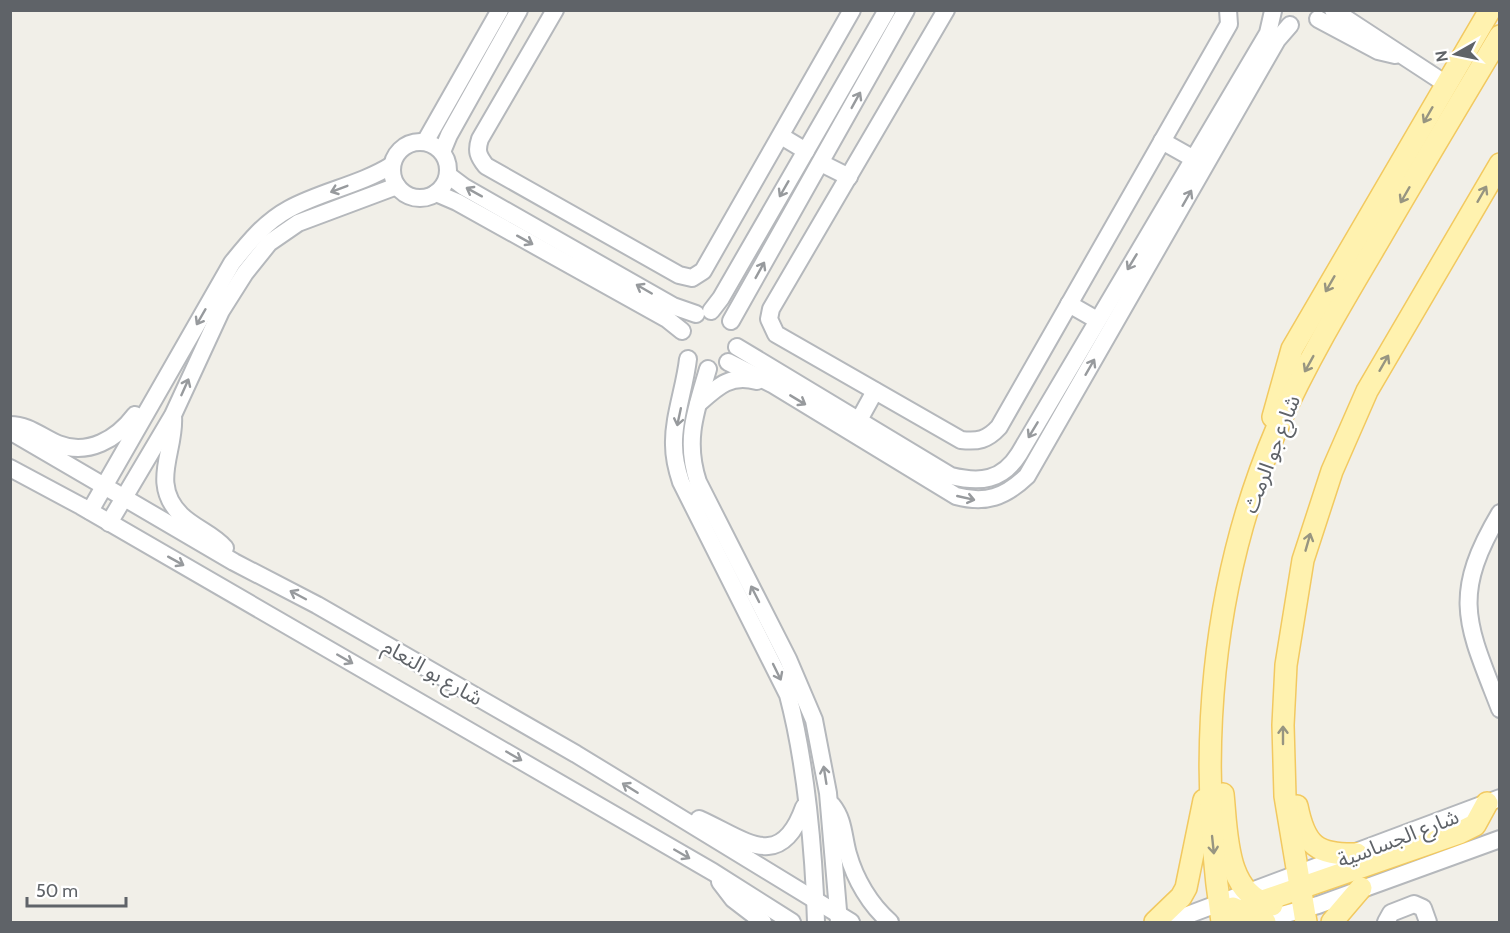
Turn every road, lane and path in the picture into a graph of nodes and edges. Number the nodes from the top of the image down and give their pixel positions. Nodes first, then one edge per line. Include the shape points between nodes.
1 (500, 10) edge
2 (519, 10) edge
3 (555, 10) edge
4 (852, 10) edge
5 (886, 10) edge
6 (906, 10) edge
7 (1228, 10) edge
8 (1333, 10) edge
9 (1490, 10) edge
10 (1273, 11) edge
11 (942, 12) edge
12 (1321, 15) edge
13 (1290, 25) junction
14 (1500, 36) edge
15 (1401, 56) junction
16 (1446, 84) junction
17 (780, 136) junction
18 (1162, 141) junction
19 (425, 142) junction
20 (806, 151) junction
21 (442, 152) junction
22 (1194, 159) junction
23 (821, 163) junction
24 (1500, 164) edge
25 (392, 165) junction
26 (448, 174) junction
27 (849, 177) junction
28 (397, 186) junction
29 (436, 193) junction
30 (581, 220) junction
31 (569, 244) junction
32 (1069, 304) junction
33 (704, 313) junction
34 (1097, 320) junction
35 (731, 321) junction
36 (682, 331) junction
37 (733, 354) junction
38 (688, 359) junction
39 (708, 369) junction
40 (772, 384) junction
41 (875, 391) junction
42 (153, 403) junction
43 (698, 404) junction
44 (172, 415) junction
45 (859, 420) junction
46 (10, 425) edge
47 (10, 431) edge
48 (1263, 465) junction
49 (10, 468) edge
50 (104, 486) junction
51 (124, 497) junction
52 (90, 511) junction
53 (1500, 513) edge
54 (109, 523) junction
55 (234, 562) junction
56 (1211, 703) junction
57 (1500, 709) edge
58 (1209, 770) junction
59 (1284, 776) junction
60 (828, 801) junction
61 (1493, 801) edge
62 (806, 804) junction
63 (675, 816) junction
64 (1499, 840) edge
65 (1357, 854) junction
66 (712, 872) junction
67 (1361, 888) junction
68 (1301, 899) edge
69 (815, 901) junction
70 (1221, 912) edge
71 (1252, 913) edge
72 (1390, 919) edge
73 (843, 920) edge
74 (763, 922) edge
75 (792, 922) edge
76 (816, 922) edge
77 (890, 922) edge
78 (1155, 922) edge
79 (1169, 922) edge
80 (1332, 922) edge
81 (1428, 922) edge

1 - 19 street
2 - 21 street
3 - 30 street via 477,150 486,166
4 - 17 street
5 - 20 street
23 -> 6 street
7 - 18 street via 1229,24
8 - 15 street
9 - 16 main road
10 - 13 street
10 - 22 street via 1268,33
11 - 27 street
12 - 13 street via 1305,26
12 - 15 street via 1378,51
40 -> 13 street via 956,496 991,500 1013,490 1027,476 1277,40
14 -> 48 main road, شارع جو الرمث via 1342,302 1301,379
15 - 16 street
16 -> 48 main road via 1292,349
17 - 20 street
17 - 30 street via 703,271 692,278 679,275
18 - 22 street
18 - 32 street
19 - 21 street
19 - 25 street via 404,146
20 -> 33 street via 721,298
21 - 26 street
22 -> 34 street
23 - 27 street
35 -> 23 street
59 -> 24 main road via 1282,725 1294,609 1303,560 1332,471 1367,391
25 - 28 street
25 -> 42 street via 289,209 256,233 232,263
26 - 29 street
31 -> 26 street via 464,187
27 - 41 street via 771,309 769,319 776,334
28 - 29 street via 415,198
44 -> 28 street via 221,311 269,243 298,223
29 -> 36 street via 667,319
30 - 31 street
33 -> 31 street via 673,306
32 - 34 street
32 - 41 street via 999,427 982,440 961,440
33 - 35 street
33 - 36 street
34 -> 45 street via 1012,465 1000,475 970,481 951,476
35 - 37 street via 738,334
36 - 38 street via 681,346
37 - 39 street
37 - 40 street
37 - 45 street
38 - 39 street
38 -> 62 street via 673,443 675,462 681,482 788,696
39 - 43 street
40 - 43 street via 740,377 723,384
41 - 45 street
42 - 46 street via 139,410 118,435 91,446 60,445 27,427
42 - 50 street
60 -> 43 street via 814,720 694,471 690,439
44 - 51 street
44 - 55 street via 173,434 165,473 170,498 179,513 220,542
47 - 50 street, شارع بو النعام
48 - 56 main road, شارع جو الرمث via 1231,569
49 - 52 street, شارع بو النعام
50 - 51 street, شارع بو النعام
50 - 52 street
51 - 54 street
51 - 55 street, شارع بو النعام
52 - 54 street, شارع بو النعام
53 - 57 street via 1473,565 1467,601 1476,647
54 -> 66 street, شارع بو النعام
63 -> 55 street, شارع بو النعام via 576,754
56 - 58 main road, شارع جو الرمث
56 - 71 main road via 1220,724 1229,851
58 -> 70 main road, شارع جو الرمث
58 - 78 main road via 1186,888
59 - 65 main road via 1300,823 1314,846 1333,854
59 - 68 main road
60 - 73 street
60 - 77 street via 839,816 847,852 861,885
61 - 65 street, شارع الجساسية
61 - 68 main road via 1475,825
62 - 63 street via 792,835 769,847 752,846 694,817
62 - 69 street
63 - 69 street, شارع بو النعام
64 - 67 street, شارع الجساسية
65 - 68 street, شارع الجساسية
66 - 74 street via 733,898
66 - 75 street, شارع بو النعام
67 - 68 street, شارع الجساسية
67 - 80 main road
68 - 71 main road
69 - 73 street, شارع بو النعام
69 - 76 street
70 - 71 main road
70 - 79 street
72 - 81 street via 1419,905

